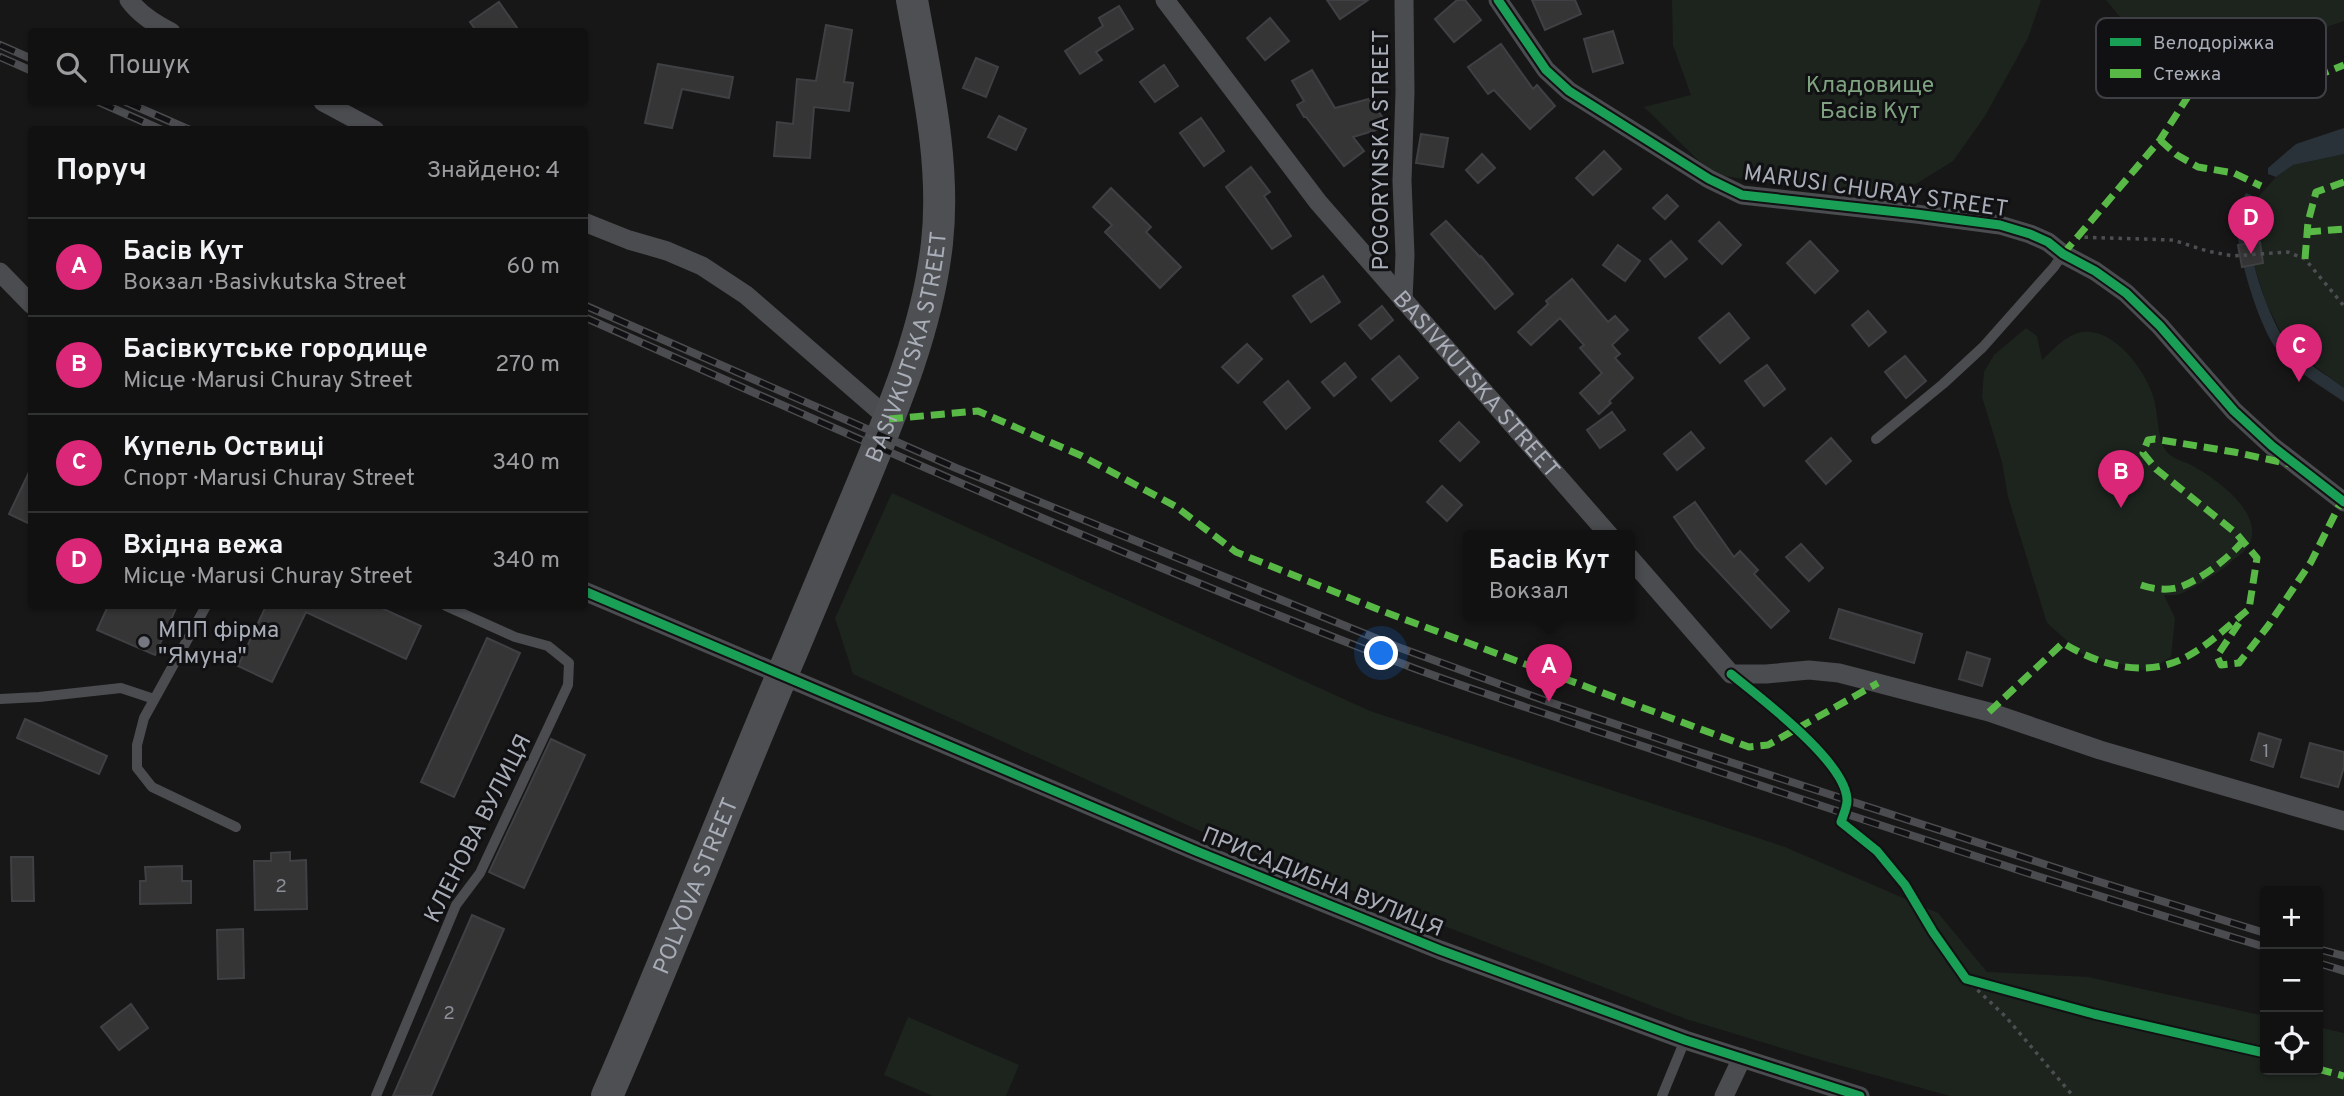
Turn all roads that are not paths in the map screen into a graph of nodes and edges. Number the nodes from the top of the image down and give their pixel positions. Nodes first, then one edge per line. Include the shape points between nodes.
1 (129, 0) edge
2 (912, 0) edge
3 (1165, 0) edge
4 (1404, 0) edge
5 (1498, 0) edge
6 (164, 28) edge
7 (329, 105) edge
8 (368, 126) edge
9 (588, 224) edge
10 (2063, 254) junction
11 (0, 272) edge
12 (1403, 300) junction
13 (28, 301) edge
14 (889, 419) junction
15 (1875, 439) dead end
16 (2344, 502) edge
17 (1605, 530) edge
18 (1635, 565) edge
19 (588, 593) edge
20 (204, 609) edge
21 (453, 609) edge
22 (782, 676) junction
23 (0, 699) edge
24 (155, 699) junction
25 (2344, 821) edge
26 (236, 827) dead end
27 (1685, 1040) junction
28 (1742, 1058) junction
29 (376, 1096) edge
30 (607, 1096) edge
31 (1662, 1096) edge
32 (1724, 1096) edge
33 (1860, 1096) edge

1 - 6 street
2 - 14 main road, BASIVKUTSKA STREET via 936,144 937,241 920,327
3 - 12 street, BASIVKUTSKA STREET via 1318,202
4 - 12 street, POGORYNSKA STREET
5 - 10 street, MARUSI CHURAY STREET via 1546,70 1569,91 1742,195 2000,225 2031,234
7 - 8 street
9 - 14 street via 667,251 724,280
10 - 15 lane via 1983,347
10 - 16 street, MARUSI CHURAY STREET via 2126,293 2234,411
11 - 13 street
12 - 17 street, BASIVKUTSKA STREET
14 - 22 main road, BASIVKUTSKA STREET
18 - 25 street via 1731,674 1839,673 1989,712
19 - 22 street, ПРИСАДИБНА ВУЛИЦЯ
20 - 24 lane
21 - 29 lane, КЛЕНОВА ВУЛИЦЯ via 515,637 548,646 569,663 568,685 480,873 456,905
22 - 27 street, ПРИСАДИБНА ВУЛИЦЯ via 1414,939
22 - 30 main road, POLYOVA STREET
23 - 24 lane via 121,688
24 - 26 lane via 144,718 137,768 152,787
27 - 28 street, ПРИСАДИБНА ВУЛИЦЯ
27 - 31 lane
28 - 32 street
28 - 33 street, ПРИСАДИБНА ВУЛИЦЯ

